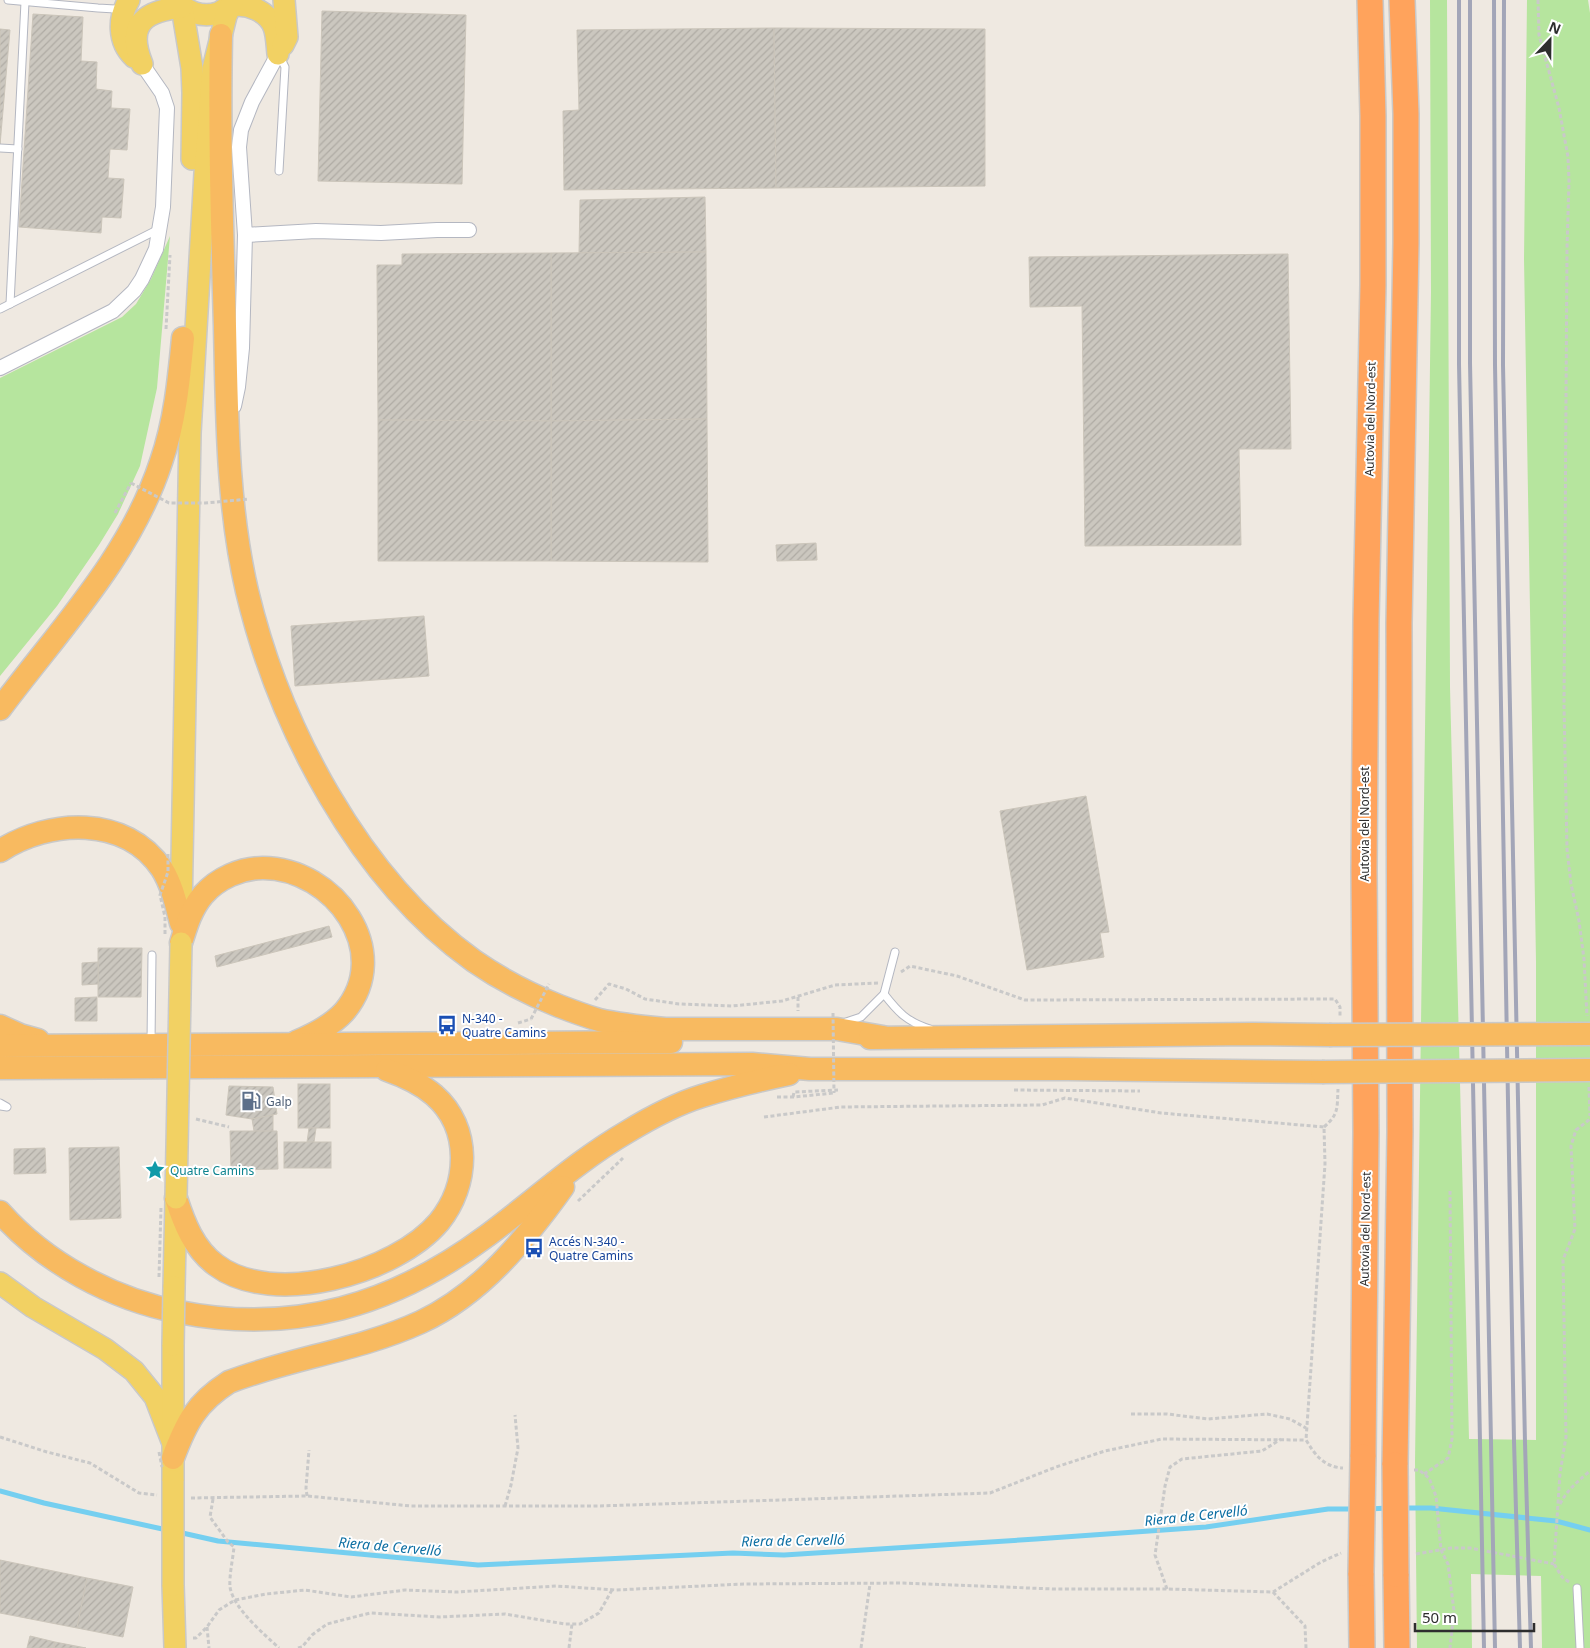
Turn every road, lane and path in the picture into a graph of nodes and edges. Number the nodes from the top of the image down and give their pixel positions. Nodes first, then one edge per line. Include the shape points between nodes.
1 (8, 0) edge
2 (284, 0) edge
3 (1370, 0) edge
4 (1402, 0) edge
5 (1538, 0) edge
6 (25, 2) junction
7 (127, 3) edge
8 (238, 3) edge
9 (179, 4) edge
10 (158, 11) junction
11 (221, 35) junction
12 (278, 54) junction
13 (142, 64) junction
14 (0, 148) edge
15 (18, 149) junction
16 (279, 171) dead end
17 (160, 228) junction
18 (469, 230) dead end
19 (245, 235) junction
20 (170, 249) dead end
21 (10, 304) junction
22 (0, 309) edge
23 (175, 336) junction
24 (0, 368) edge
25 (228, 431) junction
26 (190, 433) junction
27 (133, 482) junction
28 (242, 494) dead end
29 (249, 499) dead end
30 (244, 504) dead end
31 (0, 708) edge
32 (0, 851) edge
33 (181, 933) junction
34 (894, 952) dead end
35 (152, 955) dead end
36 (887, 982) junction
37 (549, 984) dead end
38 (544, 986) dead end
39 (552, 990) dead end
40 (884, 994) junction
41 (798, 996) junction
42 (588, 997) dead end
43 (1336, 999) dead end
44 (1586, 1010) dead end
45 (833, 1013) dead end
46 (798, 1014) dead end
47 (531, 1019) dead end
48 (0, 1026) edge
49 (727, 1029) junction
50 (1590, 1034) edge
51 (957, 1036) junction
52 (884, 1037) junction
53 (288, 1045) junction
54 (0, 1046) edge
55 (58, 1046) junction
56 (151, 1046) junction
57 (377, 1066) junction
58 (810, 1069) junction
59 (2, 1071) edge
60 (1589, 1080) edge
61 (838, 1090) dead end
62 (1009, 1090) dead end
63 (1145, 1090) dead end
64 (764, 1117) dead end
65 (1590, 1118) edge
66 (581, 1163) junction
67 (1450, 1191) dead end
68 (176, 1198) junction
69 (0, 1212) edge
70 (0, 1284) edge
71 (1130, 1414) dead end
72 (515, 1415) dead end
73 (1306, 1428) junction
74 (0, 1437) edge
75 (1281, 1439) junction
76 (1306, 1440) junction
77 (165, 1449) junction
78 (309, 1450) dead end
79 (1333, 1468) dead end
80 (1419, 1470) dead end
81 (1590, 1471) edge
82 (1424, 1474) junction
83 (174, 1491) junction
84 (307, 1496) junction
85 (213, 1499) junction
86 (505, 1506) junction
87 (1559, 1507) junction
88 (1441, 1550) junction
89 (1341, 1553) dead end
90 (1416, 1554) dead end
91 (1554, 1564) junction
92 (870, 1584) junction
93 (1577, 1588) joint
94 (1167, 1589) junction
95 (612, 1590) junction
96 (1273, 1592) junction
97 (235, 1600) junction
98 (572, 1624) junction
99 (206, 1627) junction
100 (180, 1644) edge
101 (209, 1648) edge
102 (279, 1648) edge
103 (298, 1648) edge
104 (569, 1648) edge
105 (861, 1648) edge
106 (1306, 1648) edge
107 (1362, 1648) edge
108 (1396, 1648) edge
109 (1450, 1648) edge
110 (1580, 1648) edge

1 - 6 lane
2 - 12 main road via 287,38
3 - 107 highway, Autovia del Nord-est, bridge via 1373,286 1366,600
4 - 108 highway, bridge via 1406,243 1399,623
5 - 44 path via 1539,35 1559,108 1568,157 1564,705 1567,839 1571,884 1580,921
6 - 7 lane via 115,9
6 - 15 lane
7 - 10 main road
7 - 13 main road via 121,21 122,38 131,55
8 - 9 main road via 209,15 192,12
8 - 11 main road
8 - 12 main road via 271,20
9 - 10 main road
9 - 23 main road via 191,56 193,93 190,197
10 - 13 main road via 147,18 138,30 135,44
11 - 25 highway via 219,114
11 - 26 main road via 213,69 208,118
12 - 16 lane via 284,67
12 - 19 street via 252,102 242,130
13 - 17 street via 162,94 167,108
14 - 15 lane
15 - 21 lane
17 - 21 lane
17 - 24 street via 150,263 124,302 100,319
18 - 19 street
19 - 25 street via 242,348 238,387
20 - 23 path
21 - 22 lane
23 - 26 main road
23 - 31 highway via 176,400 170,431 162,460 139,515 90,592
25 - 49 highway via 238,544 265,656 293,727 324,787 365,849 396,888 419,913 472,959 546,1001 619,1024
26 - 33 main road
27 - 27 path via 119,515 115,513
27 - 29 path, bridge via 169,503
28 - 30 path
32 - 33 highway via 34,835 55,830 77,827 113,831 141,846 162,868 173,892
33 - 53 highway via 203,895 224,878 254,868 288,871 317,884 337,900 346,911 359,941 362,969 358,985 352,1000 331,1024
33 - 68 main road, bridge
34 - 36 lane
35 - 56 lane
36 - 40 lane
36 - 41 path via 836,985
36 - 43 path via 910,966 957,976 1025,1000
37 - 47 path, bridge
38 - 39 path
40 - 49 lane via 861,1017 846,1022 773,1023
40 - 51 lane via 899,1013 917,1025
41 - 42 path via 782,1001 732,1006 679,1004 645,1000 609,984 595,1000
41 - 46 path
45 - 61 path, bridge via 834,1093 793,1097 794,1092
48 - 55 highway
49 - 52 highway via 837,1029
50 - 51 highway, bridge
51 - 52 highway
52 - 53 highway via 837,1042
53 - 56 highway
54 - 55 highway
55 - 56 highway
57 - 58 highway via 752,1064
57 - 59 highway
57 - 68 highway via 420,1084 435,1096 449,1113 462,1146 461,1180 447,1210 438,1223 411,1246 353,1272 316,1282 288,1285 257,1283 227,1273 202,1252 183,1221
58 - 60 highway, bridge via 1322,1072
58 - 66 highway via 700,1096 625,1133
60 - 65 path
62 - 63 path
64 - 73 path via 841,1107 1042,1105 1066,1098 1161,1114 1324,1127 1325,1164
65 - 87 path via 1576,1130 1571,1146 1575,1229 1563,1260 1566,1437
66 - 69 highway via 462,1254 403,1287 340,1310 275,1320 209,1318 164,1310 112,1292 55,1259
66 - 77 highway via 497,1268 468,1294 404,1329 229,1382 206,1398 182,1433
67 - 82 path via 1452,1439 1448,1458
68 - 77 main road, bridge via 173,1345
70 - 77 main road via 33,1308 105,1349 134,1371 155,1397
71 - 73 path via 1208,1419 1267,1414 1290,1419
72 - 86 path via 518,1448
73 - 76 path
74 - 83 path via 90,1462 139,1493
75 - 76 path
75 - 86 path via 1162,1439 1104,1451 990,1493 609,1506
75 - 94 path via 1262,1451 1182,1459 1170,1466 1155,1555
76 - 79 path via 1316,1456
77 - 83 main road
78 - 84 path
80 - 82 path
81 - 87 path via 1565,1495
82 - 88 path via 1436,1496
83 - 85 path
83 - 100 main road, bridge via 173,1585
84 - 85 path
84 - 86 path via 411,1506
85 - 97 path via 210,1517 234,1547 230,1586
87 - 91 path
88 - 90 path
88 - 91 path via 1470,1548
88 - 109 path via 1448,1564 1454,1610
89 - 96 path
91 - 93 path via 1562,1577
92 - 94 path
92 - 95 path via 744,1584
92 - 105 path
93 - 110 lane
94 - 96 path
95 - 97 path via 556,1586 457,1592 405,1590 350,1597 305,1590
95 - 98 path via 599,1613 580,1624
96 - 106 path via 1305,1626
97 - 99 path via 219,1610
97 - 102 path via 255,1626
98 - 103 path via 504,1614 439,1617 370,1613 327,1624
98 - 104 path
99 - 100 path via 196,1638
99 - 101 path

